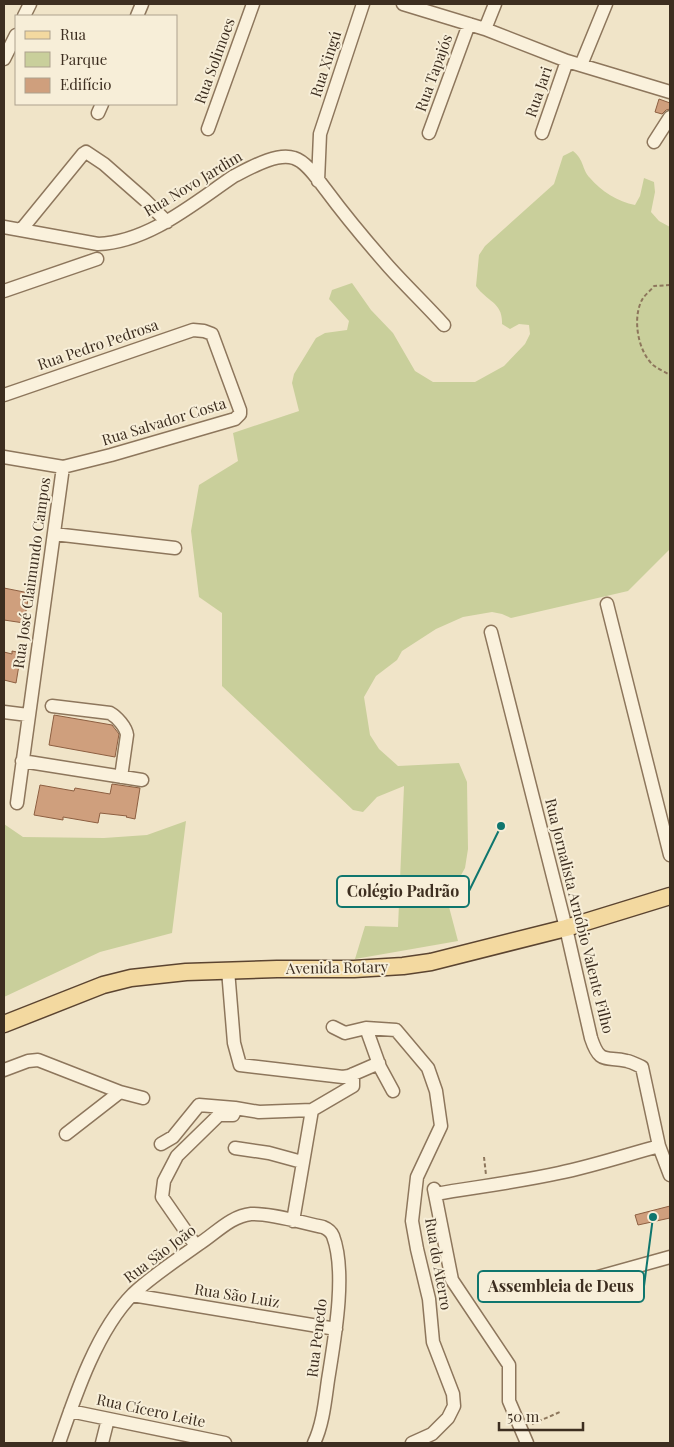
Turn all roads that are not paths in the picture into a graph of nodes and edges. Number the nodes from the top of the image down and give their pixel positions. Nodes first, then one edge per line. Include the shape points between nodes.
1 (253, 4) edge
2 (363, 4) edge
3 (403, 4) edge
4 (495, 4) edge
5 (606, 4) edge
6 (469, 24) junction
7 (485, 29) junction
8 (15, 37) edge
9 (4, 59) edge
10 (567, 61) junction
11 (581, 65) junction
12 (670, 92) edge
13 (670, 117) edge
14 (208, 129) dead end
15 (429, 133) dead end
16 (542, 133) dead end
17 (654, 142) dead end
18 (318, 181) junction
19 (167, 222) junction
20 (4, 227) edge
21 (21, 230) junction
22 (97, 259) dead end
23 (4, 291) edge
24 (444, 325) dead end
25 (204, 331) joint
26 (4, 395) edge
27 (4, 457) edge
28 (63, 467) junction
29 (54, 534) junction
30 (175, 548) dead end
31 (607, 604) dead end
32 (491, 632) dead end
33 (52, 706) dead end
34 (4, 712) edge
35 (28, 716) junction
36 (22, 761) junction
37 (121, 776) junction
38 (142, 780) dead end
39 (17, 803) dead end
40 (670, 855) edge
41 (670, 896) edge
42 (566, 928) junction
43 (228, 970) junction
44 (4, 1024) edge
45 (333, 1027) dead end
46 (366, 1028) junction
47 (378, 1063) junction
48 (4, 1070) edge
49 (353, 1074) junction
50 (393, 1091) dead end
51 (120, 1092) junction
52 (143, 1098) dead end
53 (235, 1108) junction
54 (312, 1110) junction
55 (66, 1134) dead end
56 (161, 1144) dead end
57 (659, 1146) junction
58 (235, 1148) dead end
59 (302, 1162) junction
60 (670, 1174) edge
61 (293, 1221) junction
62 (333, 1235) joint
63 (196, 1246) junction
64 (670, 1257) edge
65 (573, 1284) dead end
66 (132, 1295) junction
67 (336, 1329) junction
68 (70, 1411) junction
69 (108, 1419) junction
70 (59, 1443) edge
71 (102, 1443) edge
72 (225, 1443) edge
73 (314, 1443) edge
74 (412, 1443) edge
75 (527, 1443) edge

1 - 14 street, Rua Solimoes
2 - 18 street, Rua Xingú via 320,134
3 - 6 street
4 - 7 street
5 - 11 street
6 - 7 street
6 - 15 street, Rua Tapajós
7 - 10 street
8 - 9 street
10 - 11 street
10 - 16 street, Rua Jari
11 - 12 street
13 - 17 street
18 - 19 street, Rua Novo Jardim via 301,161 279,156 234,176
18 - 24 street, Rua Novo Jardim via 390,268
19 - 21 street, Rua Novo Jardim via 98,244
19 - 21 street via 104,164 86,152
20 - 21 street, Rua Novo Jardim
22 - 23 street
25 - 26 street, Rua Pedro Pedrosa via 193,330
25 - 28 street, Rua Salvador Costa via 212,334 240,410 238,417 111,456
27 - 28 street
28 - 29 street, Rua José Claimundo Campos
29 - 30 street
29 - 35 street, Rua José Claimundo Campos
31 - 40 street
32 - 42 street, Rua Jornalista Arnóbio Valente Filho
33 - 37 street via 114,715 127,731
34 - 35 street
35 - 36 street, Rua José Claimundo Campos
36 - 37 street
36 - 39 street, Rua José Claimundo Campos
37 - 38 street
41 - 42 main road, Avenida Rotary
42 - 43 main road, Avenida Rotary via 403,966
42 - 57 street, Rua Jornalista Arnóbio Valente Filho via 594,1048 604,1059 628,1061 642,1067
43 - 44 main road, Avenida Rotary via 131,978 103,985
43 - 49 street via 234,1043 240,1065 335,1077
45 - 46 street, Rua do Aterro via 345,1033
46 - 47 street
46 - 74 street, Rua do Aterro via 396,1030 428,1068 436,1090 442,1126 417,1177 412,1221 429,1299 433,1342 453,1394 454,1406 448,1418 432,1434
47 - 49 street
47 - 50 street
48 - 51 street via 28,1060 38,1060
49 - 54 street via 353,1086
51 - 52 street
51 - 55 street
53 - 54 street via 259,1112
53 - 56 street via 200,1105 173,1137
53 - 63 street via 233,1115 220,1115 177,1156 164,1181 162,1197
54 - 59 street
57 - 60 street, Rua Jornalista Arnóbio Valente Filho
57 - 75 street via 559,1174 488,1187 434,1191 452,1280 508,1366 509,1401
58 - 59 street
59 - 61 street
61 - 62 street, Rua São João via 328,1229
61 - 63 street, Rua São João via 258,1214 240,1217
62 - 67 street, Rua Penedo via 338,1267
63 - 66 street, Rua São João
64 - 65 street
66 - 67 street, Rua São Luiz
66 - 68 street, Rua São João via 100,1340
67 - 73 street, Rua Penedo via 319,1432
68 - 69 street, Rua Cícero Leite
68 - 70 street, Rua São João
69 - 71 street
69 - 72 street, Rua Cícero Leite

